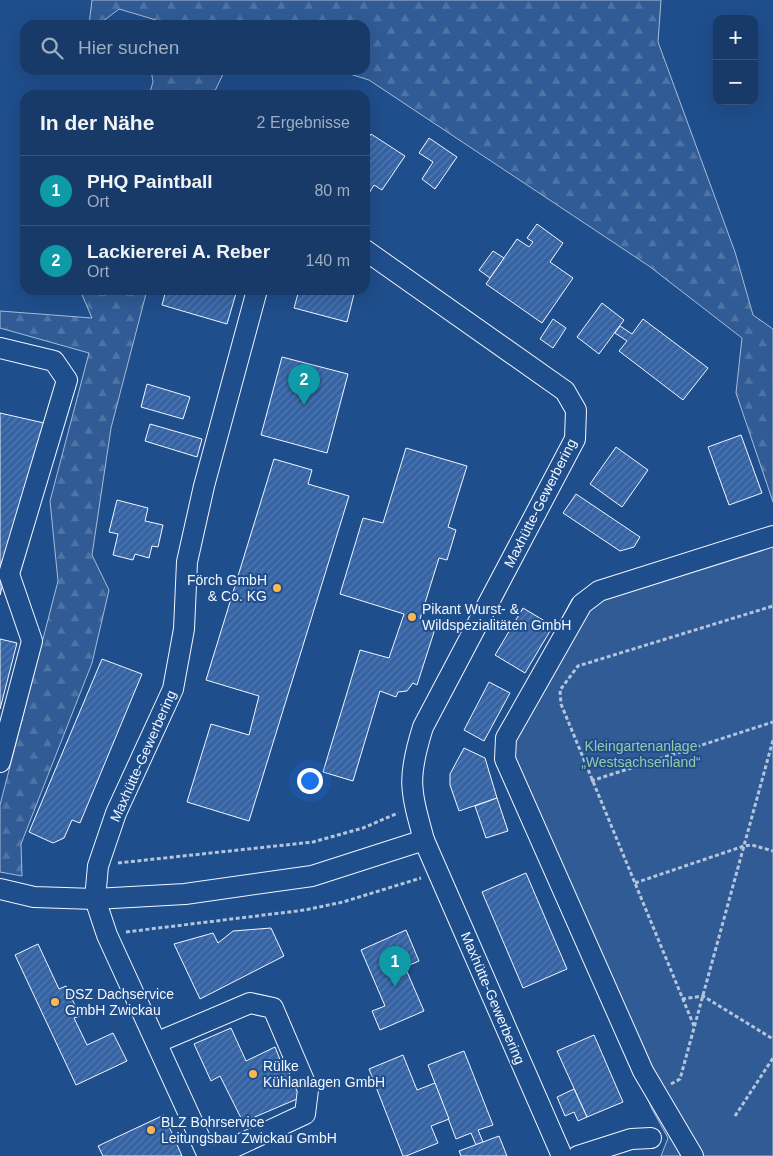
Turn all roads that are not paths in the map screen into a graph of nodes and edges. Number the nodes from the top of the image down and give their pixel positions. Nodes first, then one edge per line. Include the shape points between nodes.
1 (370, 254) edge
2 (256, 295) edge
3 (0, 348) edge
4 (773, 536) edge
5 (0, 762) edge
6 (424, 840) junction
7 (0, 889) edge
8 (96, 899) junction
9 (158, 1042) junction
10 (671, 1118) junction
11 (648, 1147) edge
12 (208, 1156) edge
13 (215, 1156) edge
14 (562, 1156) edge
15 (578, 1156) edge
16 (693, 1156) edge

1 - 6 street, Maxhütte-Gewerbering via 565,391 576,410 574,439 423,727 411,769 411,788
2 - 8 street, Maxhütte-Gewerbering via 187,562 184,629 173,689 116,813 98,866
3 - 5 street via 54,361 67,380 9,574 32,642
4 - 10 street via 599,591 582,604 506,738 505,759 643,1072
6 - 8 street via 312,876 185,894
6 - 14 street, Maxhütte-Gewerbering
7 - 8 street via 34,897
8 - 9 street, Maxhütte-Gewerbering via 107,935
9 - 12 street, Maxhütte-Gewerbering
9 - 13 street via 250,1002 273,1008 308,1090 305,1114
10 - 11 street
10 - 16 street
11 - 15 street via 631,1139

